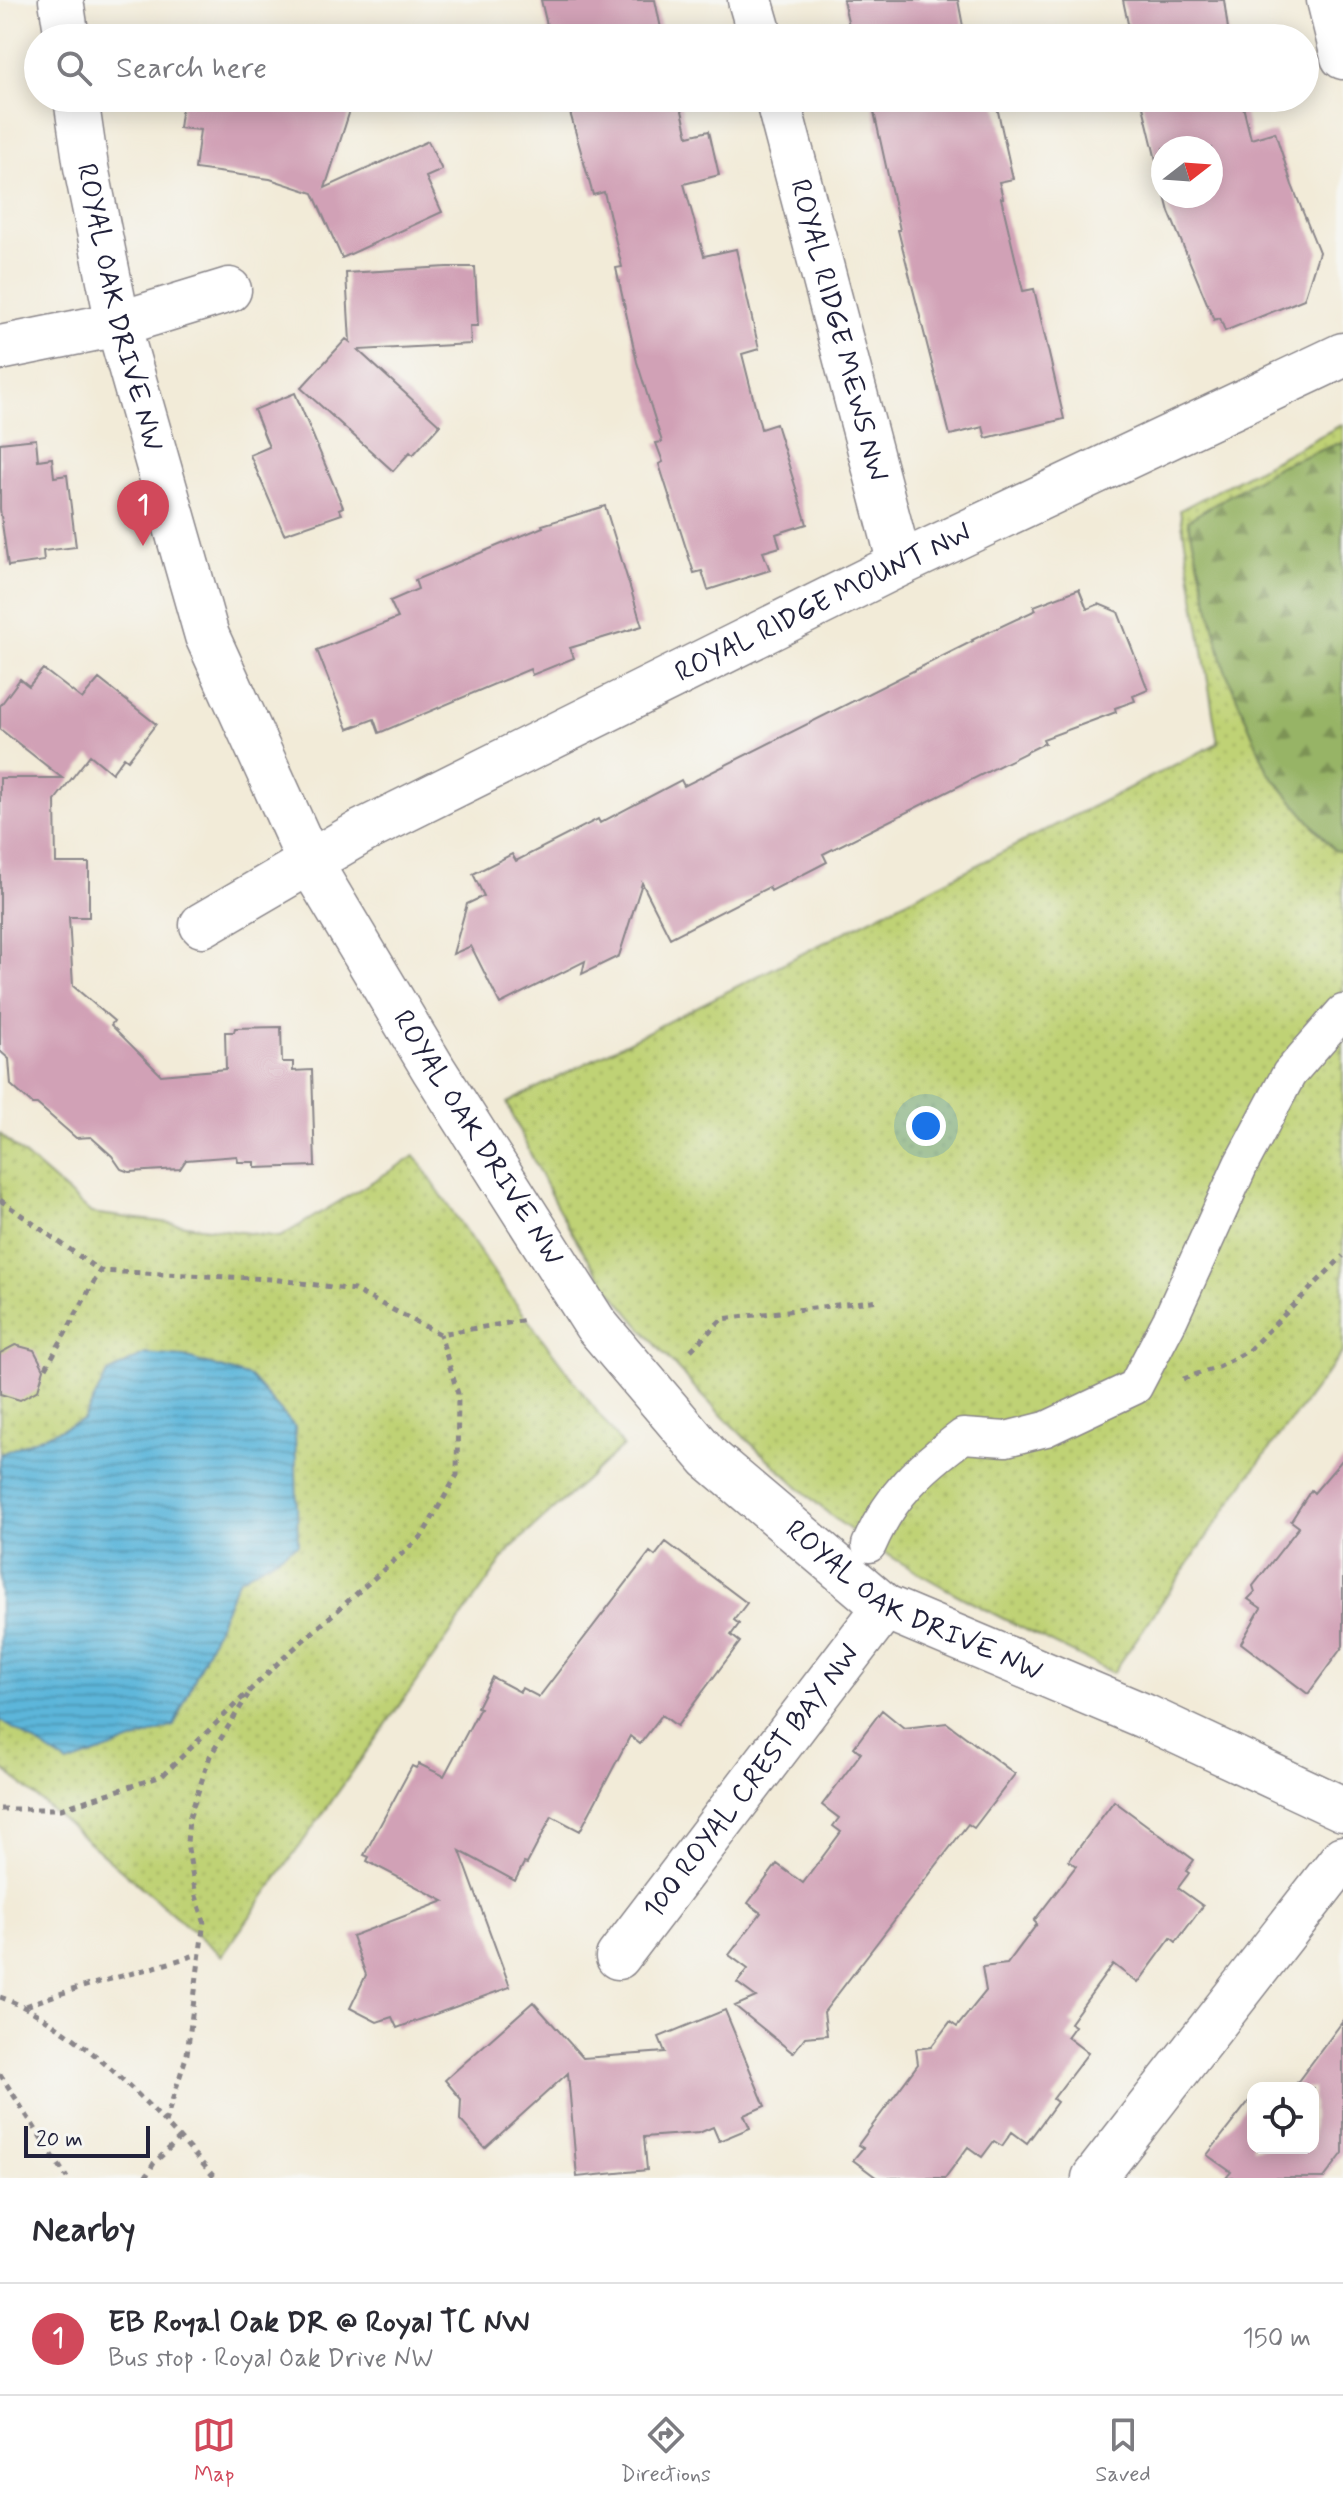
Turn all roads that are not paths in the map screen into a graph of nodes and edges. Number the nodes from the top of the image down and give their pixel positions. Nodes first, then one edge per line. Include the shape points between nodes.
1 (61, 0) edge
2 (750, 0) edge
3 (1329, 0) edge
4 (65, 24) edge
5 (757, 24) edge
6 (1343, 57) edge
7 (78, 112) edge
8 (781, 112) edge
9 (229, 290) dead end
10 (118, 324) junction
11 (0, 348) edge
12 (1343, 355) edge
13 (900, 564) junction
14 (309, 861) junction
15 (202, 925) dead end
16 (1343, 1012) edge
17 (869, 1545) dead end
18 (885, 1607) junction
19 (1343, 1809) edge
20 (1343, 1858) edge
21 (618, 1957) dead end
22 (1094, 2178) edge

1 - 4 street
2 - 5 street
3 - 6 street
7 - 10 street, ROYAL OAK DRIVE NW
8 - 13 street, ROYAL RIDGE MEWS NW
9 - 10 street
10 - 11 street
10 - 14 street, ROYAL OAK DRIVE NW via 207,636
12 - 13 street, ROYAL RIDGE MOUNT NW
13 - 14 street, ROYAL RIDGE MOUNT NW
14 - 15 street, ROYAL RIDGE MOUNT NW
14 - 18 street, ROYAL OAK DRIVE NW via 596,1325 709,1458
16 - 17 street via 1289,1074 1135,1387 1046,1429 1006,1439 963,1436 909,1480 881,1517
18 - 19 street, ROYAL OAK DRIVE NW via 1144,1716
18 - 21 street, 100 ROYAL CREST BAY NW
20 - 22 street

